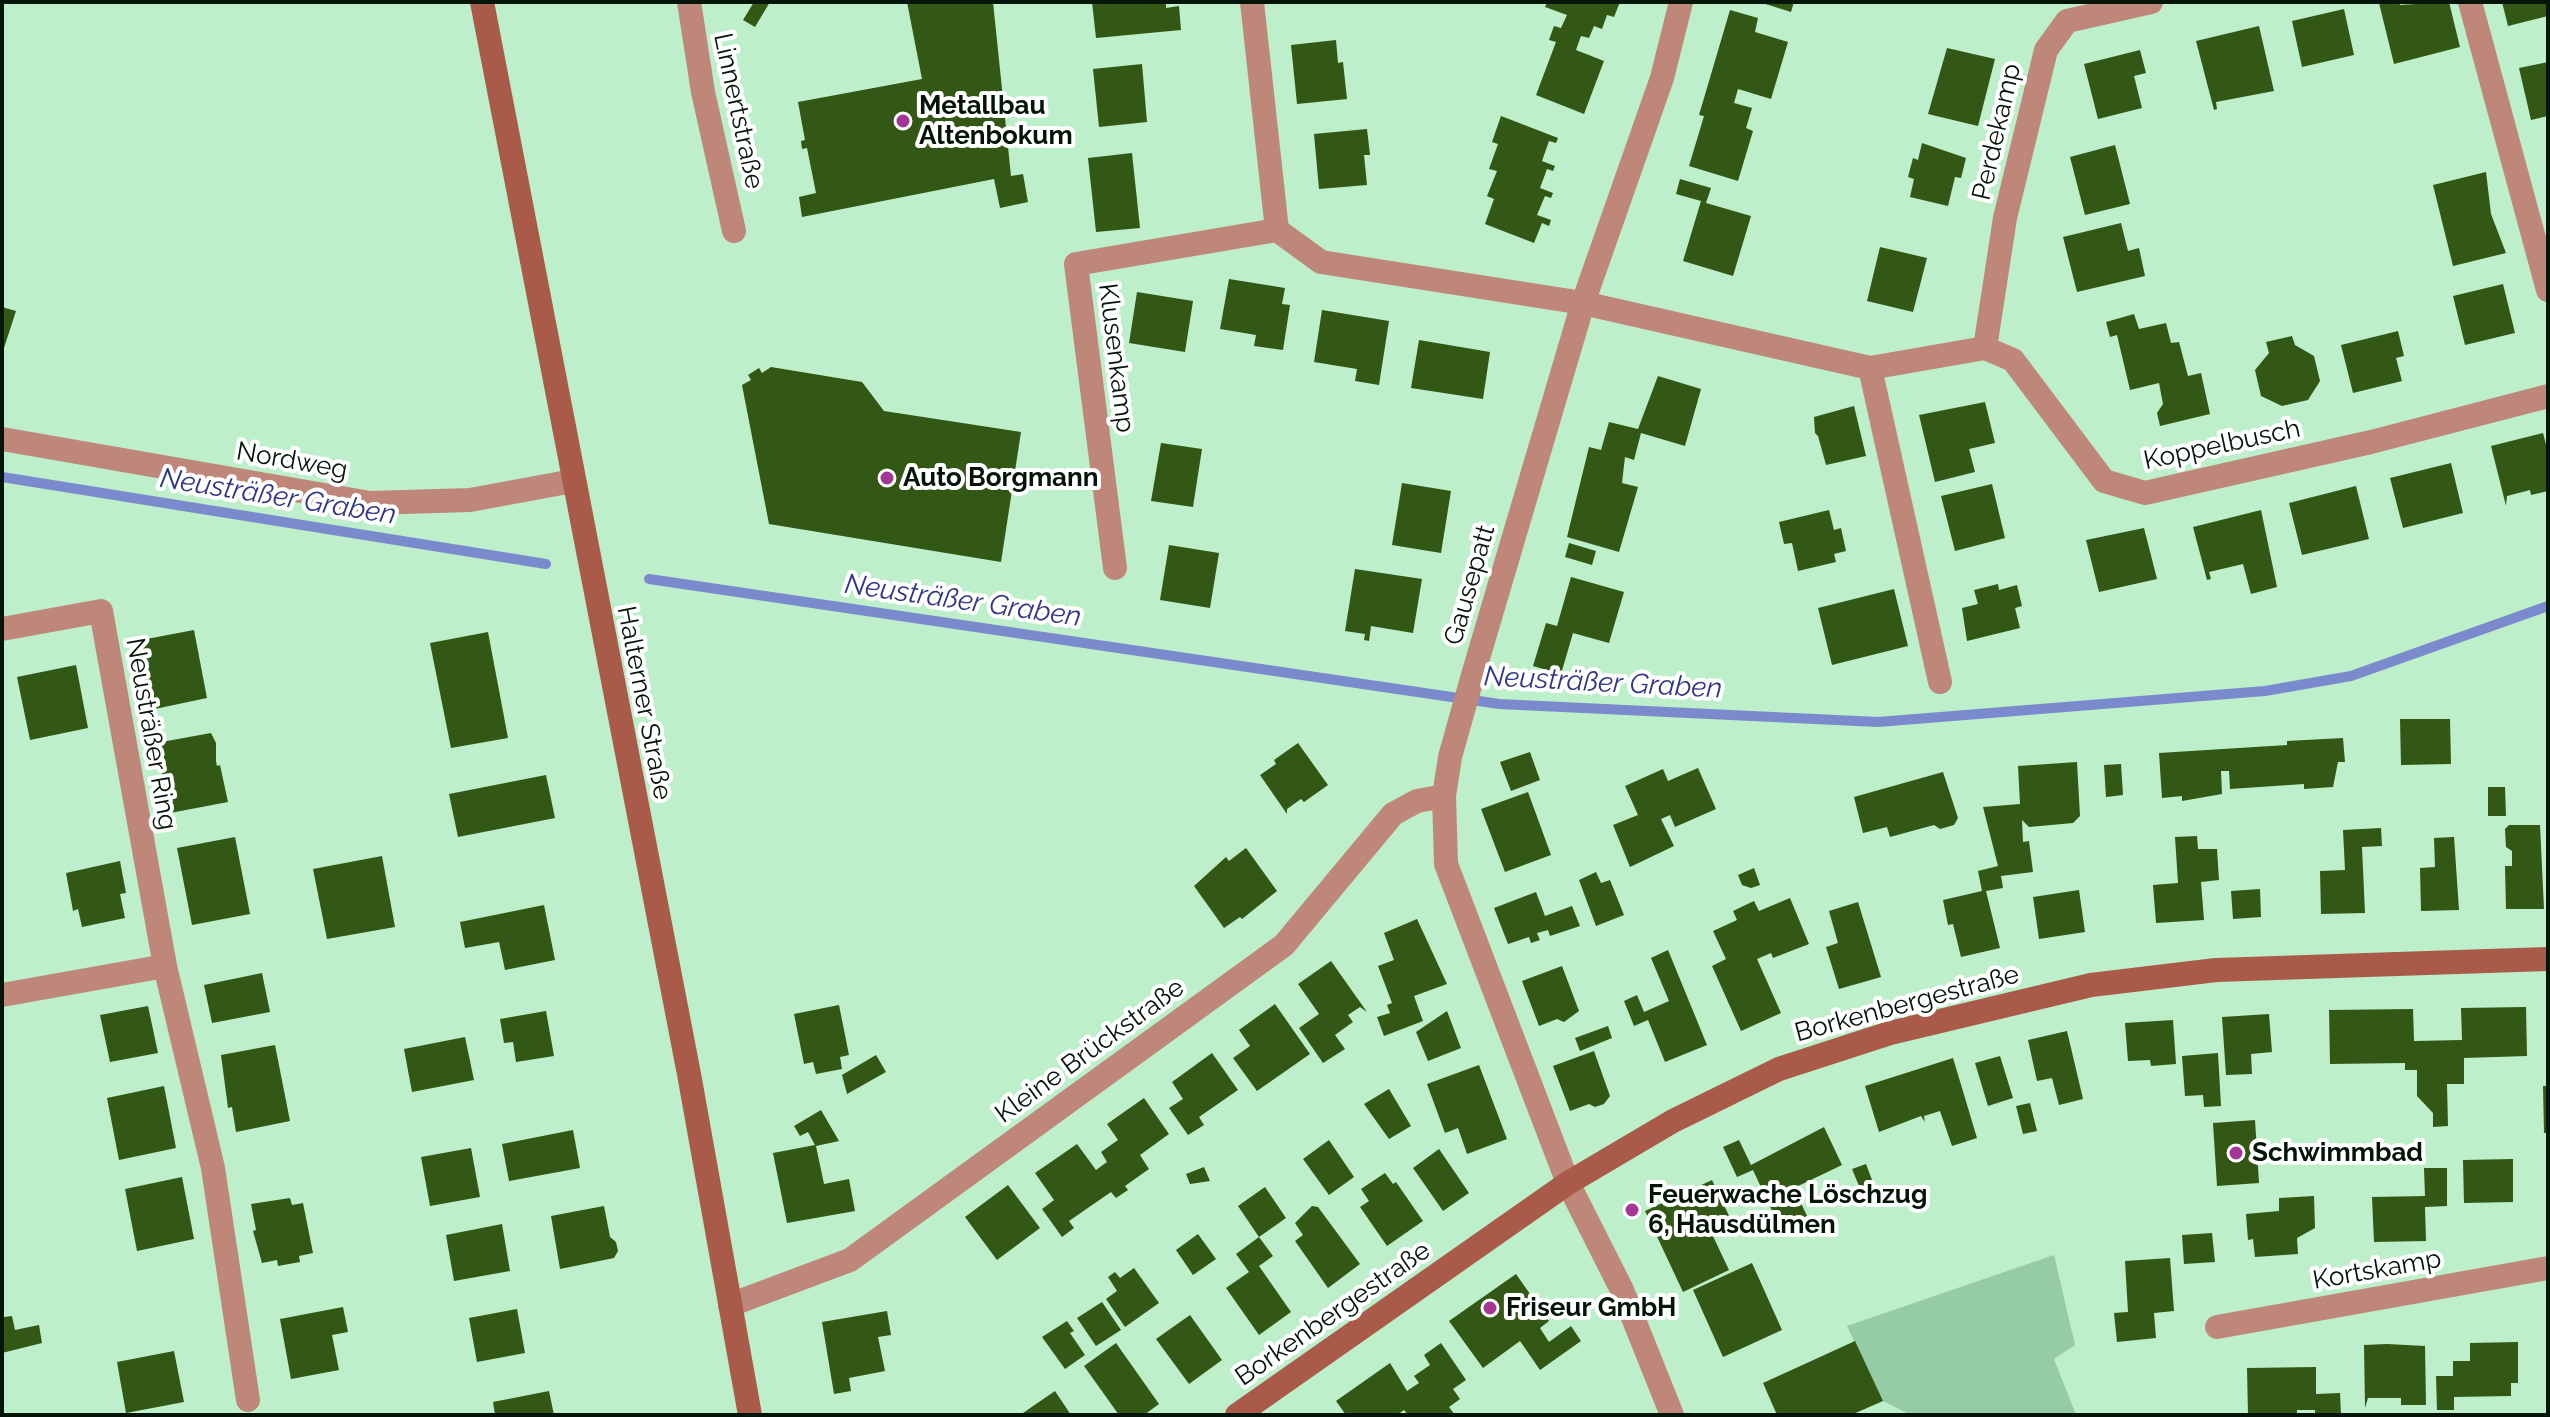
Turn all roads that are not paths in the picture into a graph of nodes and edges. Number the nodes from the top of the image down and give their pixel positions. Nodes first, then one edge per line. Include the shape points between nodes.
1 (482, 2) edge
2 (689, 2) edge
3 (1252, 2) edge
4 (1681, 2) edge
5 (2151, 2) edge
6 (2470, 2) edge
7 (1277, 230) junction
8 (734, 231) dead end
9 (2548, 290) edge
10 (1583, 303) junction
11 (1985, 348) junction
12 (1870, 368) junction
13 (2548, 396) edge
14 (2, 439) edge
15 (573, 481) junction
16 (1115, 568) dead end
17 (2, 629) edge
18 (1940, 682) dead end
19 (1444, 796) junction
20 (2548, 959) edge
21 (165, 966) junction
22 (2, 995) edge
23 (1568, 1183) junction
24 (2548, 1268) edge
25 (730, 1305) junction
26 (2217, 1327) dead end
27 (248, 1400) dead end
28 (750, 1415) edge
29 (1237, 1415) edge
30 (1672, 1415) edge

1 - 15 main road, Halterner Straße
2 - 8 street, Linnertstraße
3 - 7 street
4 - 10 street, Gausepatt via 1662,78
5 - 11 street, Perdekamp via 2067,21 2046,50 2005,218
6 - 9 street
7 - 10 street via 1321,262
7 - 16 street, Klusenkamp via 1076,264
10 - 12 street
10 - 19 street, Gausepatt via 1471,681
11 - 12 street
11 - 13 street, Koppelbusch via 2013,360 2104,481 2145,493
12 - 18 street
14 - 15 street, Nordweg via 370,503 470,500
15 - 25 main road, Halterner Straße
17 - 21 street, Neusträßer Ring via 101,611
19 - 23 street, Gausepatt via 1446,864
19 - 25 street, Kleine Brückstraße via 1417,801 1393,814 1284,945 850,1260
20 - 23 main road, Borkenbergestraße via 2216,970 2091,985 1997,1006 1779,1069 1673,1121
21 - 22 street
21 - 27 street, Neusträßer Ring via 213,1168
23 - 29 main road, Borkenbergestraße
23 - 30 street, Gausepatt via 1622,1290
24 - 26 street, Kortskamp
25 - 28 main road, Halterner Straße

